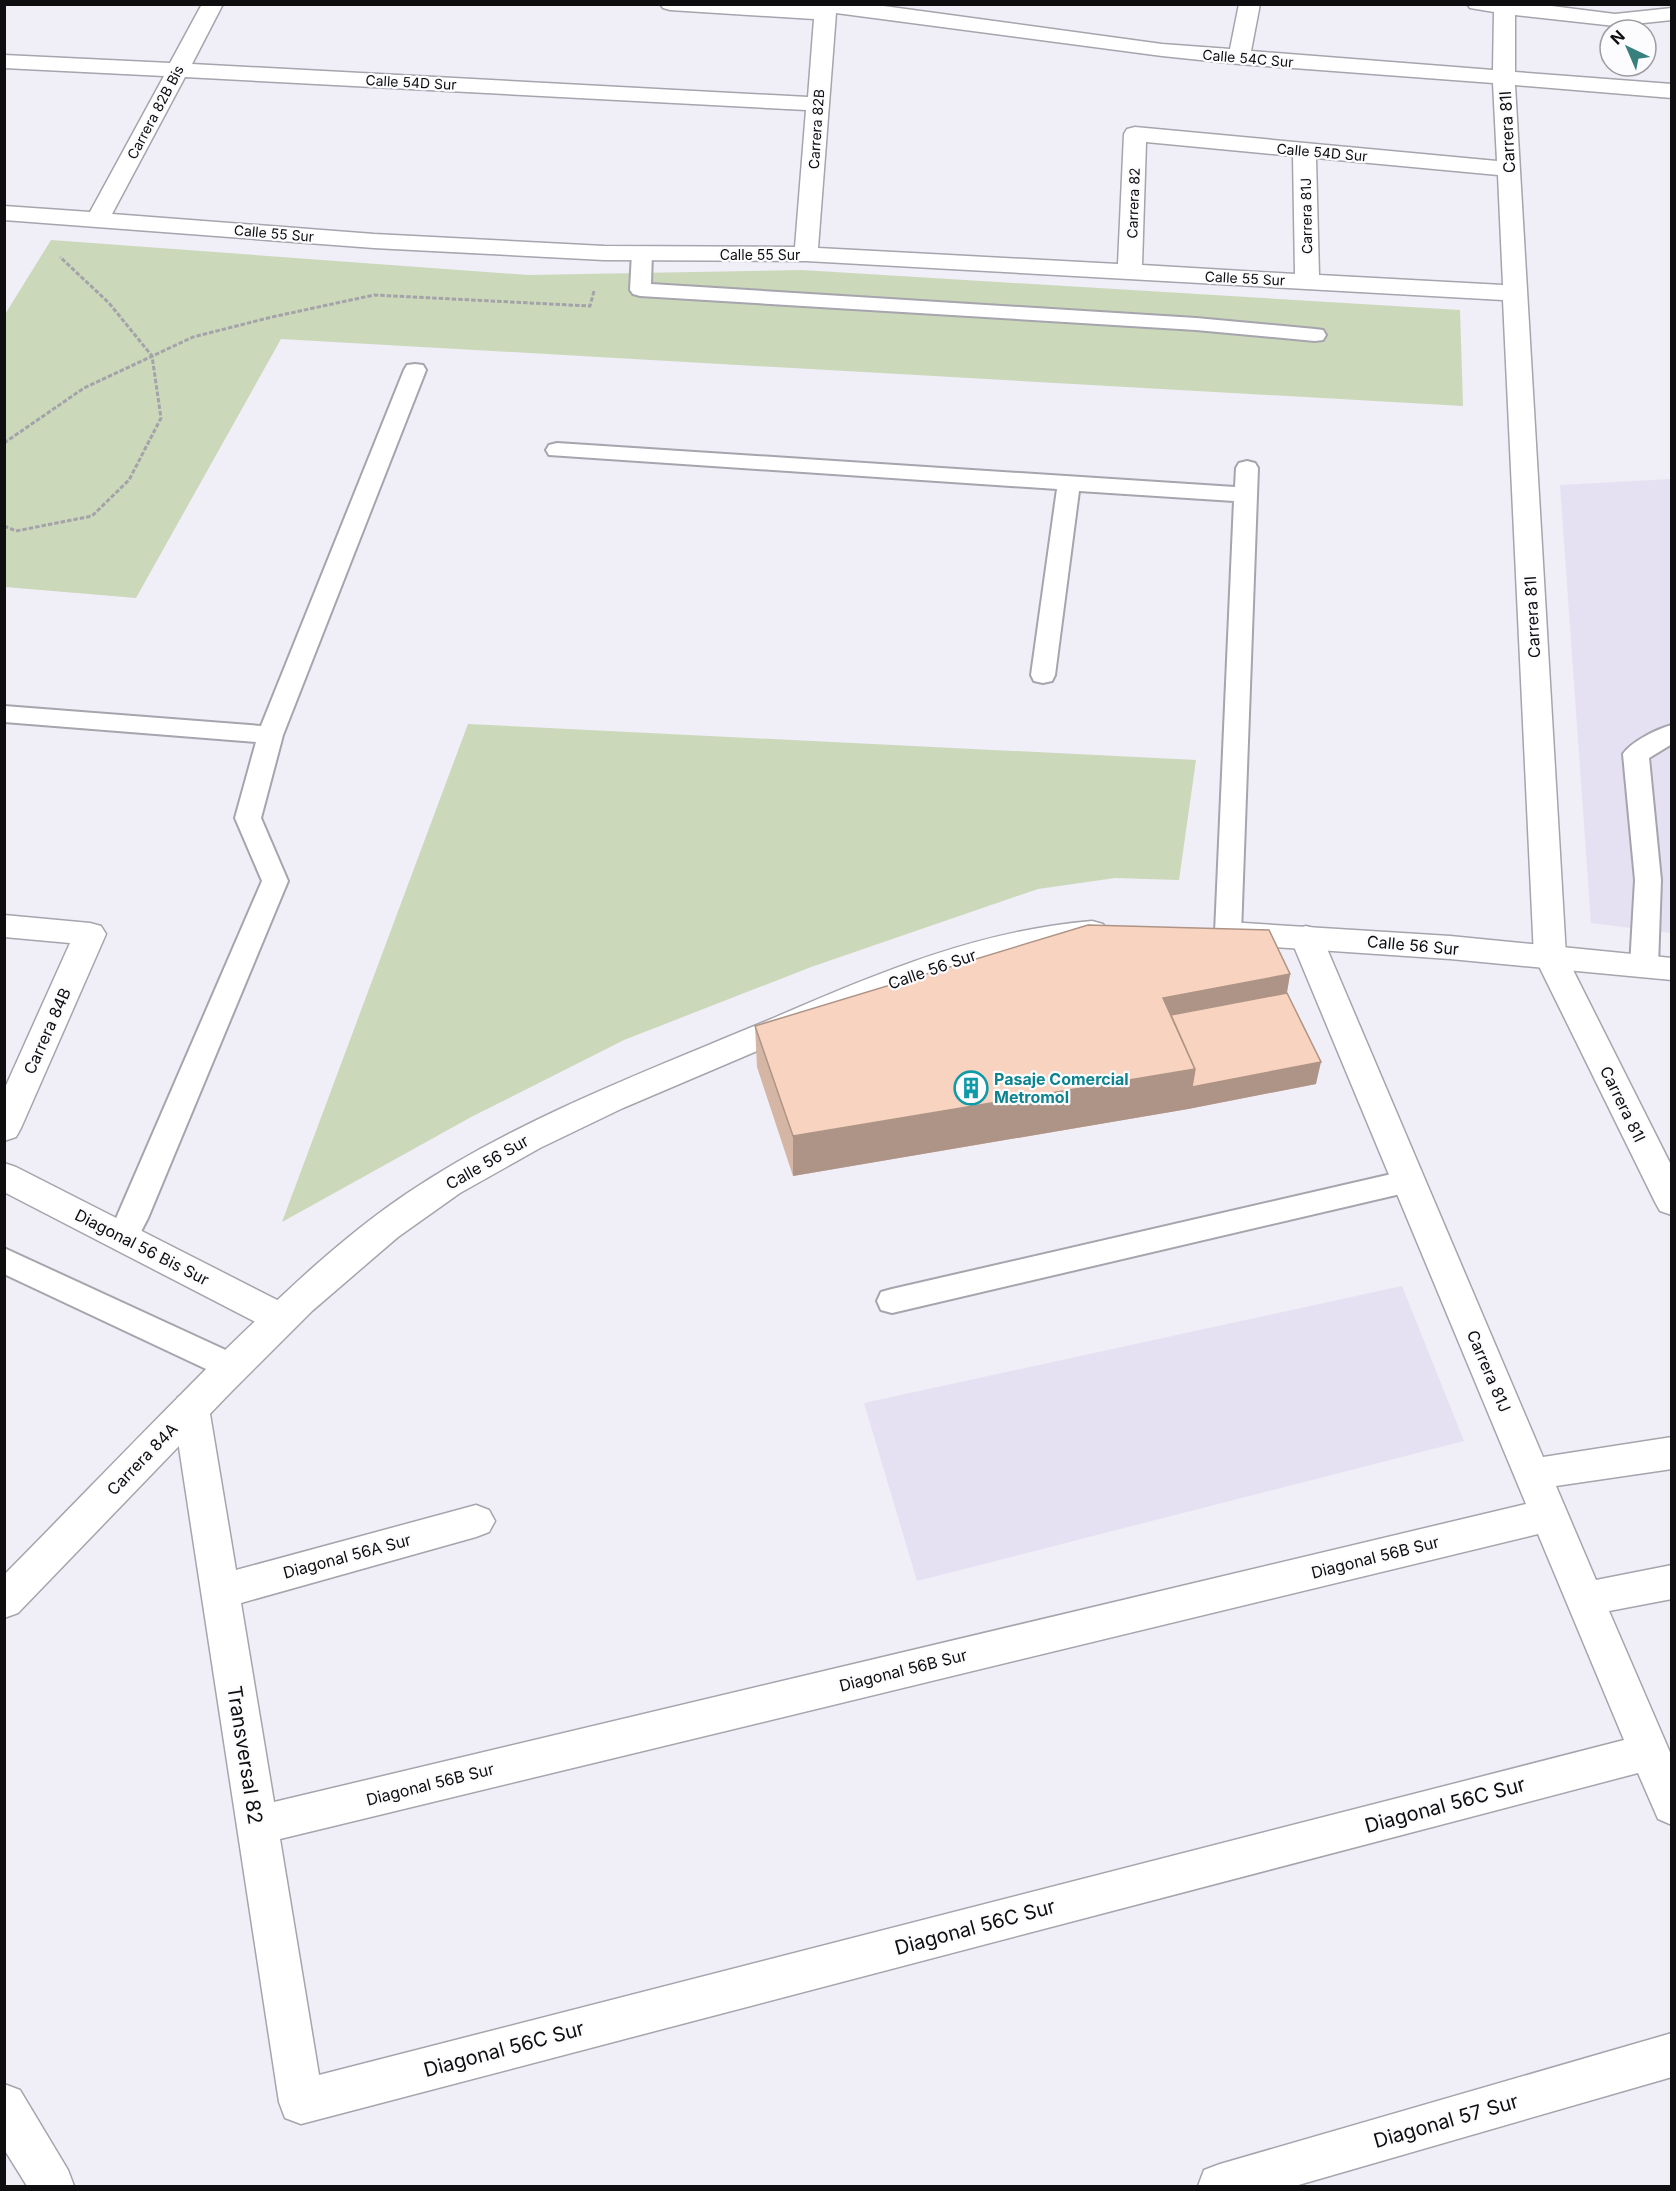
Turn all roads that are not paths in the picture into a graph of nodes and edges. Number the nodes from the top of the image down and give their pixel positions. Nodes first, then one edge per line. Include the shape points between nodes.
1 (213, 4) edge
2 (670, 4) edge
3 (1250, 4) edge
4 (1477, 4) edge
5 (1505, 6) edge
6 (826, 7) edge
7 (1671, 14) edge
8 (1239, 58) junction
9 (4, 61) edge
10 (178, 70) junction
11 (1504, 78) junction
12 (1671, 91) edge
13 (818, 104) junction
14 (1136, 134) joint
15 (1304, 150) junction
16 (1509, 169) junction
17 (4, 213) edge
18 (87, 218) junction
19 (642, 253) junction
20 (806, 254) junction
21 (1130, 272) junction
22 (1307, 281) junction
23 (1516, 293) junction
24 (1315, 335) dead end
25 (415, 370) dead end
26 (557, 450) dead end
27 (1248, 468) dead end
28 (1068, 483) junction
29 (1246, 495) junction
30 (1043, 675) dead end
31 (4, 714) edge
32 (1671, 733) edge
33 (270, 735) junction
34 (4, 926) edge
35 (1122, 931) edge
36 (1216, 932) joint
37 (1305, 937) junction
38 (1550, 956) junction
39 (1658, 968) edge
40 (4, 1128) edge
41 (4, 1176) edge
42 (1408, 1181) junction
43 (1671, 1202) edge
44 (123, 1237) junction
45 (4, 1260) edge
46 (892, 1301) dead end
47 (280, 1318) junction
48 (232, 1367) junction
49 (191, 1408) junction
50 (1671, 1453) edge
51 (1532, 1474) junction
52 (1549, 1515) junction
53 (476, 1521) dead end
54 (1671, 1582) edge
55 (219, 1592) junction
56 (1584, 1599) junction
57 (4, 1601) edge
58 (1648, 1752) junction
59 (1671, 1806) edge
60 (256, 1826) junction
61 (1671, 2055) edge
62 (301, 2102) joint
63 (4, 2106) edge
64 (52, 2187) edge
65 (1220, 2187) edge

1 - 10 street, Carrera 82B Bis
2 - 6 street, Calle 54C Sur
3 - 8 street
4 - 5 street
5 - 7 street via 1615,20
5 - 11 street, Carrera 81I
6 - 8 street, Calle 54C Sur
6 - 13 street, Carrera 82B
8 - 11 street, Calle 54C Sur
9 - 10 street, Calle 54D Sur
10 - 13 street, Calle 54D Sur
10 - 18 street, Carrera 82B Bis
11 - 12 street, Calle 54C Sur
11 - 16 street, Carrera 81I
13 - 20 street, Carrera 82B
14 - 15 street, Calle 54D Sur
14 - 21 street, Carrera 82
15 - 16 street, Calle 54D Sur
15 - 22 street, Carrera 81J
16 - 23 street, Carrera 81I
17 - 18 street, Calle 55 Sur
18 - 19 street, Calle 55 Sur via 374,241
19 - 20 street, Calle 55 Sur
19 - 24 lane via 640,290 1196,324
20 - 21 street, Calle 55 Sur
21 - 22 street, Calle 55 Sur
22 - 23 street, Calle 55 Sur
23 - 38 street, Carrera 81I
25 - 33 lane
26 - 28 lane
27 - 29 lane
28 - 29 lane
28 - 30 lane
29 - 36 lane
31 - 33 lane
32 - 39 lane via 1636,754
33 - 44 lane via 248,818 275,881
34 - 40 street, Carrera 84B via 90,934
35 - 47 street, Calle 56 Sur via 1075,933 1010,944 945,963 865,992 559,1122 446,1185 374,1235
36 - 37 street, Calle 56 Sur
37 - 38 street, Calle 56 Sur
37 - 42 street, Carrera 81J
38 - 39 street, Calle 56 Sur
38 - 43 street, Carrera 81I
41 - 44 street, Diagonal 56 Bis Sur
42 - 46 lane
42 - 51 street, Carrera 81J
44 - 47 street, Diagonal 56 Bis Sur
45 - 48 lane
47 - 48 street, Carrera 84A
48 - 49 street, Carrera 84A
49 - 55 street, Transversal 82
49 - 57 street, Carrera 84A
50 - 51 street
51 - 52 street, Carrera 81J
52 - 56 street, Carrera 81J
52 - 60 street, Diagonal 56B Sur
53 - 55 street, Diagonal 56A Sur
54 - 56 street
55 - 60 street, Transversal 82
56 - 58 street, Carrera 81J
58 - 59 street, Carrera 81J
58 - 62 street, Diagonal 56C Sur
60 - 62 street, Transversal 82
61 - 65 street, Diagonal 57 Sur
63 - 64 street

